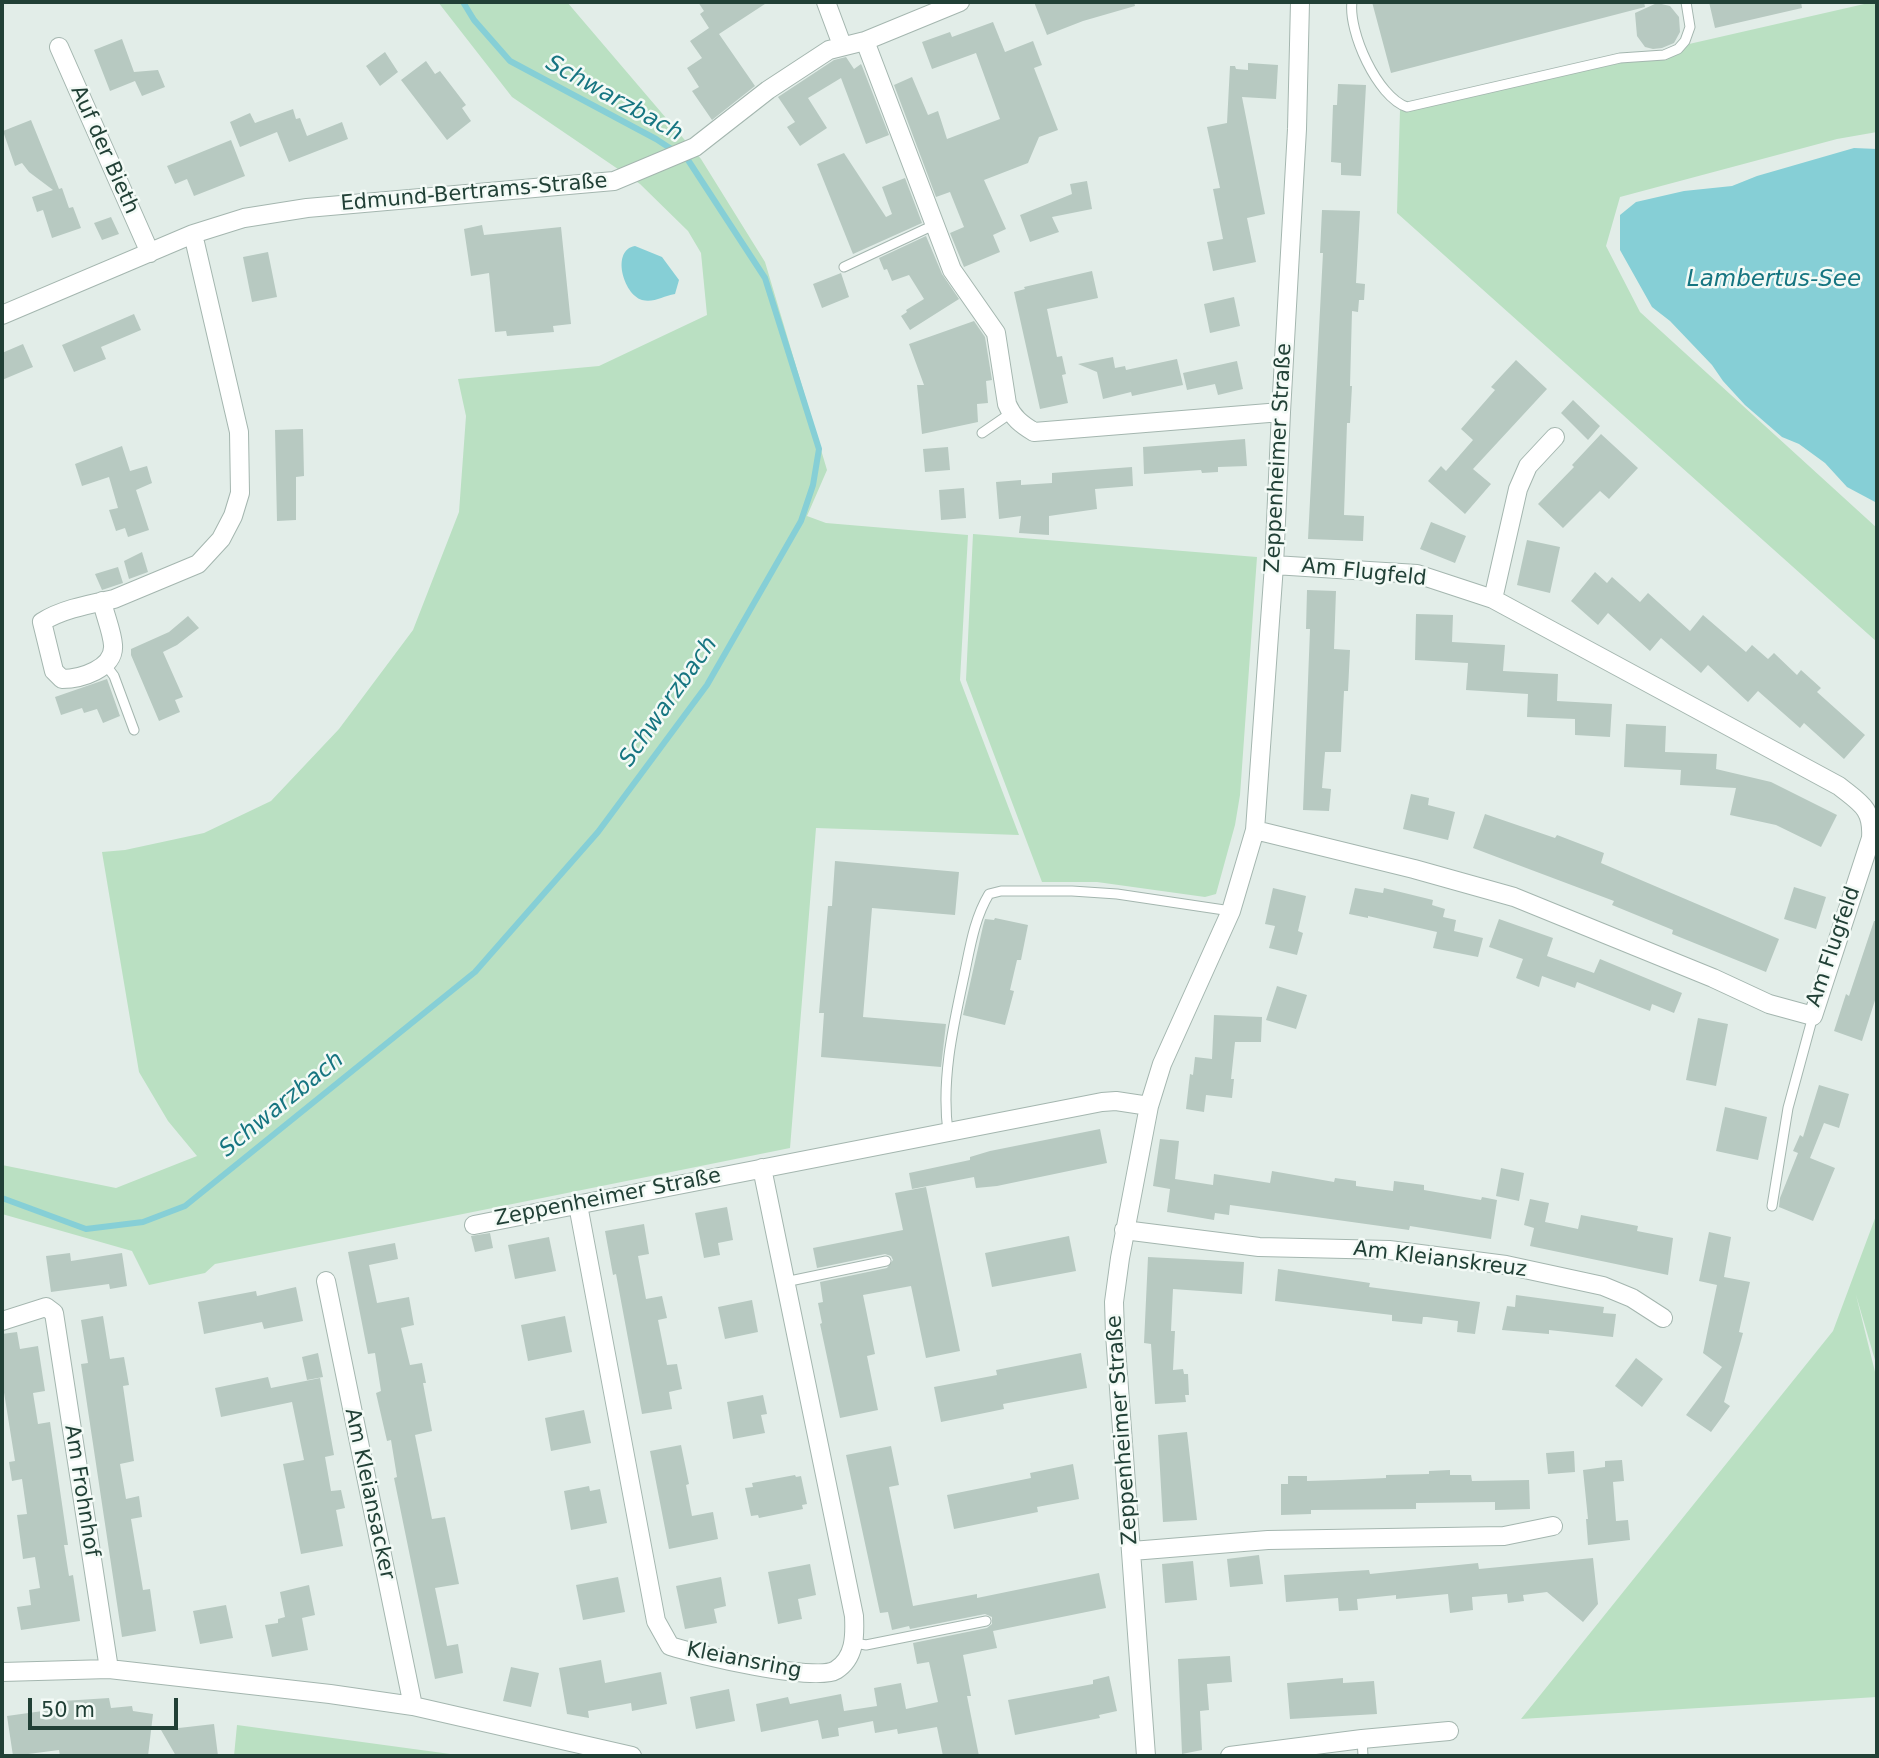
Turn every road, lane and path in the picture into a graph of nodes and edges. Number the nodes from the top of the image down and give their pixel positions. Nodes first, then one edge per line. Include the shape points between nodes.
1 (826, 2) edge
2 (961, 2) edge
3 (1300, 2) edge
4 (1352, 2) edge
5 (1686, 2) edge
6 (865, 41) junction
7 (842, 45) junction
8 (59, 47) dead end
9 (934, 225) junction
10 (192, 234) junction
11 (150, 253) junction
12 (844, 267) dead end
13 (2, 315) edge
14 (1281, 412) junction
15 (1010, 413) junction
16 (982, 433) dead end
17 (1555, 437) dead end
18 (1274, 565) junction
19 (1493, 599) junction
20 (102, 601) junction
21 (105, 664) junction
22 (134, 730) dead end
23 (1255, 830) junction
24 (1231, 911) junction
25 (1814, 1016) junction
26 (1149, 1106) junction
27 (948, 1132) junction
28 (762, 1168) junction
29 (578, 1205) junction
30 (1772, 1206) dead end
31 (474, 1225) dead end
32 (1125, 1230) junction
33 (887, 1261) dead end
34 (326, 1281) dead end
35 (785, 1282) junction
36 (1663, 1318) dead end
37 (2, 1321) edge
38 (1553, 1526) dead end
39 (1132, 1551) junction
40 (986, 1621) dead end
41 (855, 1643) junction
42 (109, 1669) junction
43 (2, 1672) edge
44 (413, 1706) junction
45 (1449, 1731) dead end
46 (1362, 1748) edge
47 (632, 1756) edge
48 (1146, 1756) edge
49 (1230, 1756) edge

1 - 7 street
2 - 6 street, Edmund-Bertrams-Straße
3 - 14 street, Zeppenheimer Straße
4 - 5 lane via 1371,71 1382,89 1407,107 1620,58 1664,55 1685,41 1690,27
6 - 7 street, Edmund-Bertrams-Straße
6 - 9 street
7 - 10 street, Edmund-Bertrams-Straße via 768,90 695,147 614,181 307,208 244,218
8 - 11 street, Auf der Bieth
9 - 12 lane
9 - 15 street via 951,270 996,334
10 - 11 street, Edmund-Bertrams-Straße
10 - 20 street via 239,432 240,493 221,539 198,564
11 - 13 street, Edmund-Bertrams-Straße
14 - 15 street via 1034,432
14 - 18 street, Zeppenheimer Straße
15 - 16 lane
17 - 19 street via 1528,466 1518,489
18 - 19 street, Am Flugfeld via 1418,574
18 - 23 street, Zeppenheimer Straße
19 - 25 street, Am Flugfeld via 1839,786 1867,809 1871,838
20 - 21 street via 113,646
20 - 21 street via 42,622 54,671 62,679 93,673
21 - 22 lane
23 - 24 street, Zeppenheimer Straße
23 - 25 street, Am Flugfeld via 1514,897 1769,1004
24 - 26 street, Zeppenheimer Straße via 1162,1064
24 - 27 lane via 1072,891 989,894 979,910 955,1019 945,1109
25 - 30 lane via 1788,1108
26 - 27 street, Zeppenheimer Straße via 1102,1102
26 - 32 street, Zeppenheimer Straße
27 - 28 street, Zeppenheimer Straße
28 - 29 street, Zeppenheimer Straße
28 - 35 street
29 - 31 street, Zeppenheimer Straße
29 - 41 street, Kleiansring via 656,1620 670,1646 700,1656 814,1675 834,1672
32 - 36 street, Am Kleianskreuz via 1247,1246 1389,1250 1506,1265 1602,1286
32 - 39 street, Zeppenheimer Straße via 1114,1302
33 - 35 lane
34 - 44 street, Am Kleiansacker
35 - 41 street via 854,1616
37 - 42 street, Am Frohnhof via 46,1307 54,1313
38 - 39 street via 1504,1536 1268,1540
39 - 48 street, Zeppenheimer Straße
40 - 41 lane via 866,1645
42 - 43 street
42 - 44 street
44 - 47 street
45 - 46 street
46 - 49 street

